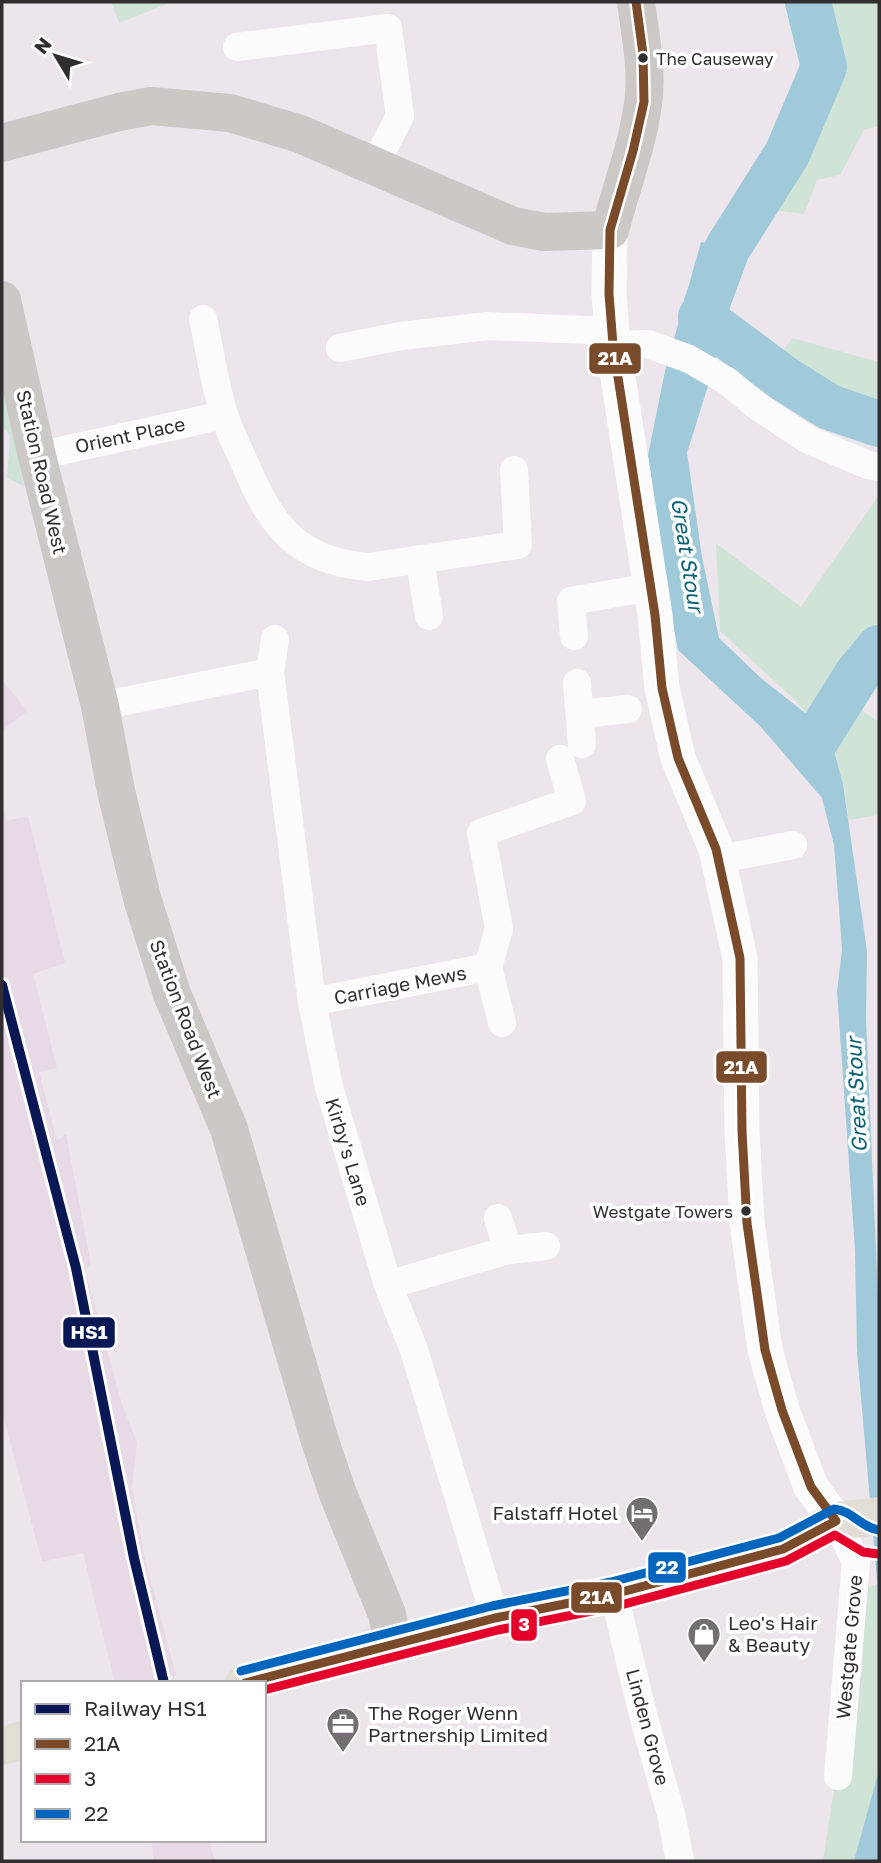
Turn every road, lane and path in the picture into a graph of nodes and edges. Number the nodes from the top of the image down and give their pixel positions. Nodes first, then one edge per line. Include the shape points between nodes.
1 (636, 2) edge
2 (237, 47) dead end
3 (2, 143) edge
4 (374, 166) junction
5 (610, 230) junction
6 (2, 300) edge
7 (202, 319) dead end
8 (613, 338) junction
9 (340, 348) dead end
10 (224, 415) junction
11 (37, 456) junction
12 (879, 467) edge
13 (513, 470) dead end
14 (420, 561) junction
15 (651, 587) junction
16 (429, 617) dead end
17 (574, 636) dead end
18 (275, 639) dead end
19 (270, 671) junction
20 (577, 683) dead end
21 (100, 706) junction
22 (648, 706) junction
23 (579, 714) junction
24 (793, 845) dead end
25 (720, 863) junction
26 (488, 967) junction
27 (312, 1002) junction
28 (502, 1023) dead end
29 (498, 1218) dead end
30 (546, 1247) dead end
31 (508, 1250) junction
32 (388, 1285) junction
33 (867, 1527) edge
34 (614, 1594) junction
35 (495, 1618) junction
36 (393, 1644) junction
37 (252, 1681) edge
38 (21, 1741) edge
39 (2, 1746) edge
40 (838, 1776) dead end
41 (680, 1861) edge

1 - 5 main road via 644,102
2 - 4 street via 388,28 400,116
3 - 4 main road via 150,106 230,113 300,134
4 - 5 main road via 513,226 544,232
5 - 8 street
6 - 11 main road, Station Road West
7 - 10 street
8 - 9 street via 488,326
8 - 12 street via 649,344 689,359 807,439
8 - 15 street
10 - 11 street, Orient Place
10 - 14 street via 260,499 297,543 347,565
11 - 21 main road, Station Road West
13 - 14 street via 518,545
14 - 16 street
15 - 17 street via 571,601
15 - 22 street via 662,688
18 - 19 street, Kirby's Lane
19 - 21 street
19 - 27 street, Kirby's Lane
20 - 23 street
21 - 36 main road, Station Road West via 116,791 172,994 229,1129 320,1441 387,1614
22 - 23 street
22 - 25 street via 678,758
23 - 26 street, Carriage Mews via 571,751 572,801 481,833 499,929
24 - 25 street
25 - 33 street via 740,958 747,1223 765,1350 811,1487
26 - 27 street, Carriage Mews
26 - 28 street, Carriage Mews
27 - 32 street, Kirby's Lane via 329,1087
29 - 31 street
30 - 31 street
31 - 32 street
32 - 35 street, Kirby's Lane via 414,1350
33 - 34 main road
33 - 40 street, Westgate Grove via 856,1562
34 - 35 main road
34 - 41 street, Linden Grove
35 - 36 main road
36 - 37 main road
38 - 39 main road

